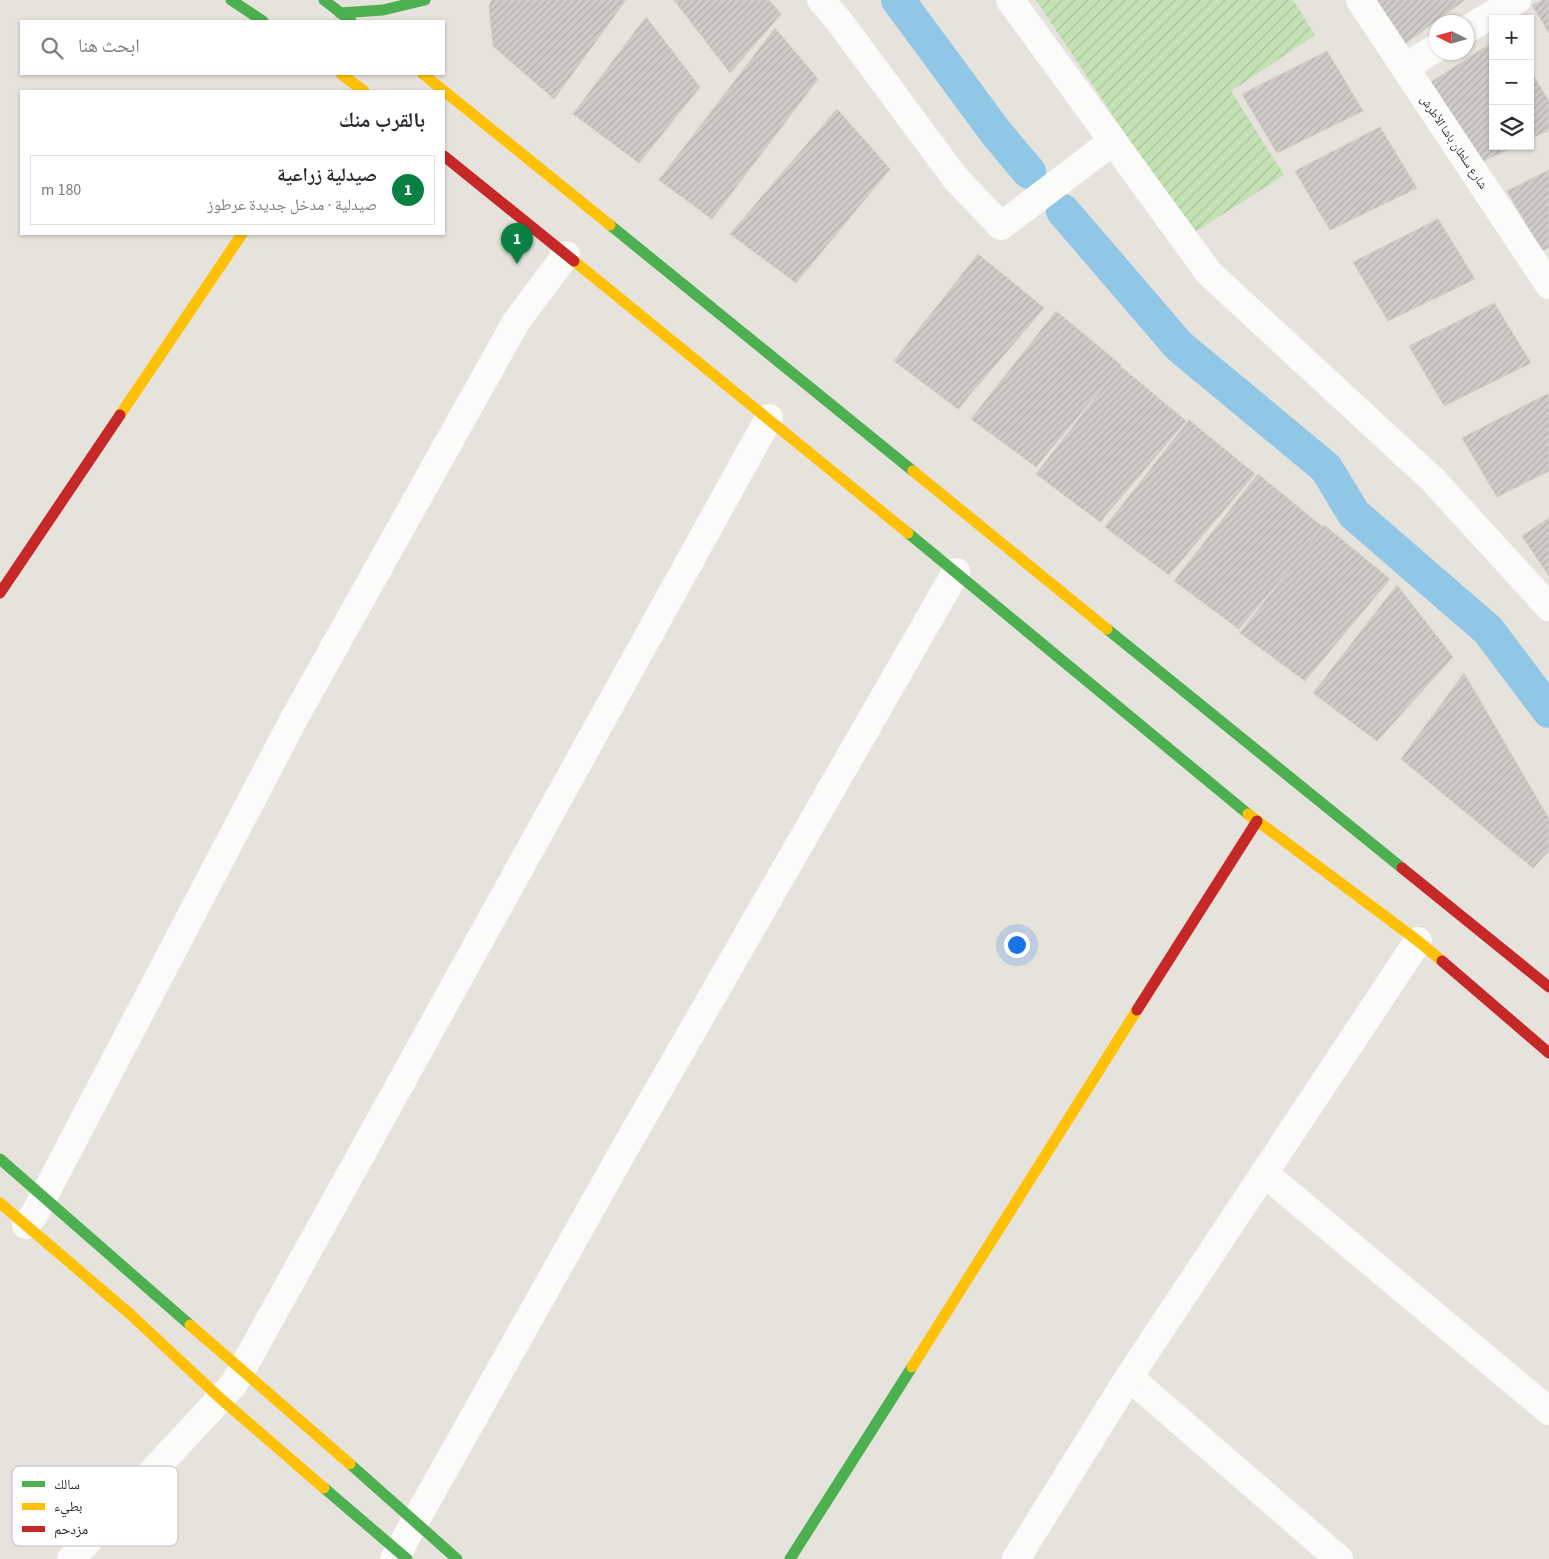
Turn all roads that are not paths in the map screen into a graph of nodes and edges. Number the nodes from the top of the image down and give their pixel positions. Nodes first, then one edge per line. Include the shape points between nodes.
1 (231, 0) edge
2 (324, 0) edge
3 (425, 0) edge
4 (821, 0) edge
5 (1010, 0) edge
6 (1360, 0) edge
7 (1517, 0) edge
8 (340, 13) junction
9 (261, 20) edge
10 (350, 20) edge
11 (1474, 25) edge
12 (1429, 52) edge
13 (1405, 67) junction
14 (424, 75) edge
15 (345, 77) edge
16 (363, 90) edge
17 (443, 90) edge
18 (445, 92) edge
19 (1112, 141) junction
20 (445, 157) edge
21 (241, 235) edge
22 (566, 255) junction
23 (1549, 285) edge
24 (770, 418) junction
25 (956, 572) junction
26 (0, 593) edge
27 (1549, 607) edge
28 (1257, 821) junction
29 (1418, 941) junction
30 (1549, 987) edge
31 (1549, 1053) edge
32 (0, 1159) edge
33 (1264, 1173) junction
34 (44, 1197) junction
35 (0, 1203) edge
36 (26, 1225) junction
37 (242, 1370) junction
38 (1129, 1377) junction
39 (221, 1399) junction
40 (1549, 1412) edge
41 (158, 1466) edge
42 (416, 1522) junction
43 (83, 1546) edge
44 (400, 1556) edge
45 (71, 1559) edge
46 (457, 1559) edge
47 (790, 1559) edge
48 (1016, 1559) edge
49 (1339, 1559) edge

1 - 9 main road
2 - 8 main road
3 - 8 main road via 389,10
4 - 19 street via 956,179 1001,226
5 - 19 street
6 - 13 street, شارع سلطان باشا الأطرش
7 - 11 street
8 - 10 main road
12 - 13 street
13 - 23 street, شارع سلطان باشا الأطرش
14 - 17 main road
15 - 16 main road
18 - 30 main road
19 - 27 street via 1209,273 1432,479
20 - 22 main road
21 - 26 main road
22 - 24 main road
22 - 34 street via 516,322 300,708
24 - 25 main road
24 - 37 street
25 - 28 main road
25 - 42 street via 621,1155
28 - 29 main road
28 - 47 main road
29 - 31 main road
29 - 33 street
32 - 34 main road
33 - 38 street
33 - 40 street
34 - 36 street
34 - 37 main road
35 - 36 main road
36 - 39 main road via 130,1314
37 - 39 street
37 - 42 main road
38 - 48 street
38 - 49 street
39 - 41 street
39 - 44 main road
42 - 44 street
42 - 46 main road
43 - 45 street

